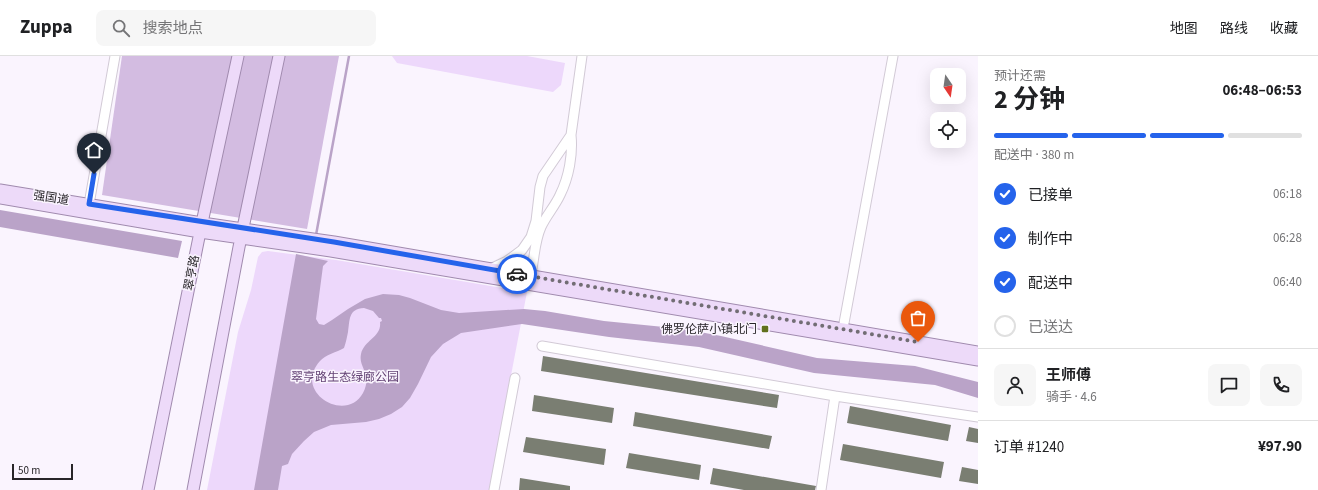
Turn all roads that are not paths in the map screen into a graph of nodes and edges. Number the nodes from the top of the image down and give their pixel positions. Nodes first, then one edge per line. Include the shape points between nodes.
1 (115, 56) edge
2 (238, 56) edge
3 (280, 56) edge
4 (582, 56) edge
5 (893, 56) edge
6 (571, 135) junction
7 (0, 190) edge
8 (0, 198) edge
9 (88, 209) junction
10 (200, 231) junction
11 (242, 238) junction
12 (332, 247) junction
13 (490, 269) junction
14 (529, 280) junction
15 (842, 333) junction
16 (542, 346) dead end
17 (978, 352) edge
18 (978, 360) edge
19 (515, 378) dead end
20 (835, 396) junction
21 (978, 417) edge
22 (148, 490) edge
23 (193, 490) edge
24 (494, 490) edge
25 (821, 490) edge

1 - 9 street
2 - 10 main road, 翠亨路
3 - 11 main road
4 - 6 street
5 - 15 street
6 - 13 street via 543,176 531,237 522,250
6 - 14 street via 572,146 566,179 560,196 541,227 535,244
7 - 9 main road, 强国道
8 - 9 main road, 强国道
9 - 10 main road, 强国道
10 - 11 main road, 强国道
10 - 22 main road, 翠亨路
11 - 12 main road, 强国道 via 291,240
11 - 23 main road
12 - 13 main road
12 - 14 main road
13 - 14 main road
14 - 15 main road
15 - 17 main road
15 - 18 main road
16 - 20 street
19 - 24 street
20 - 21 street
20 - 25 street

